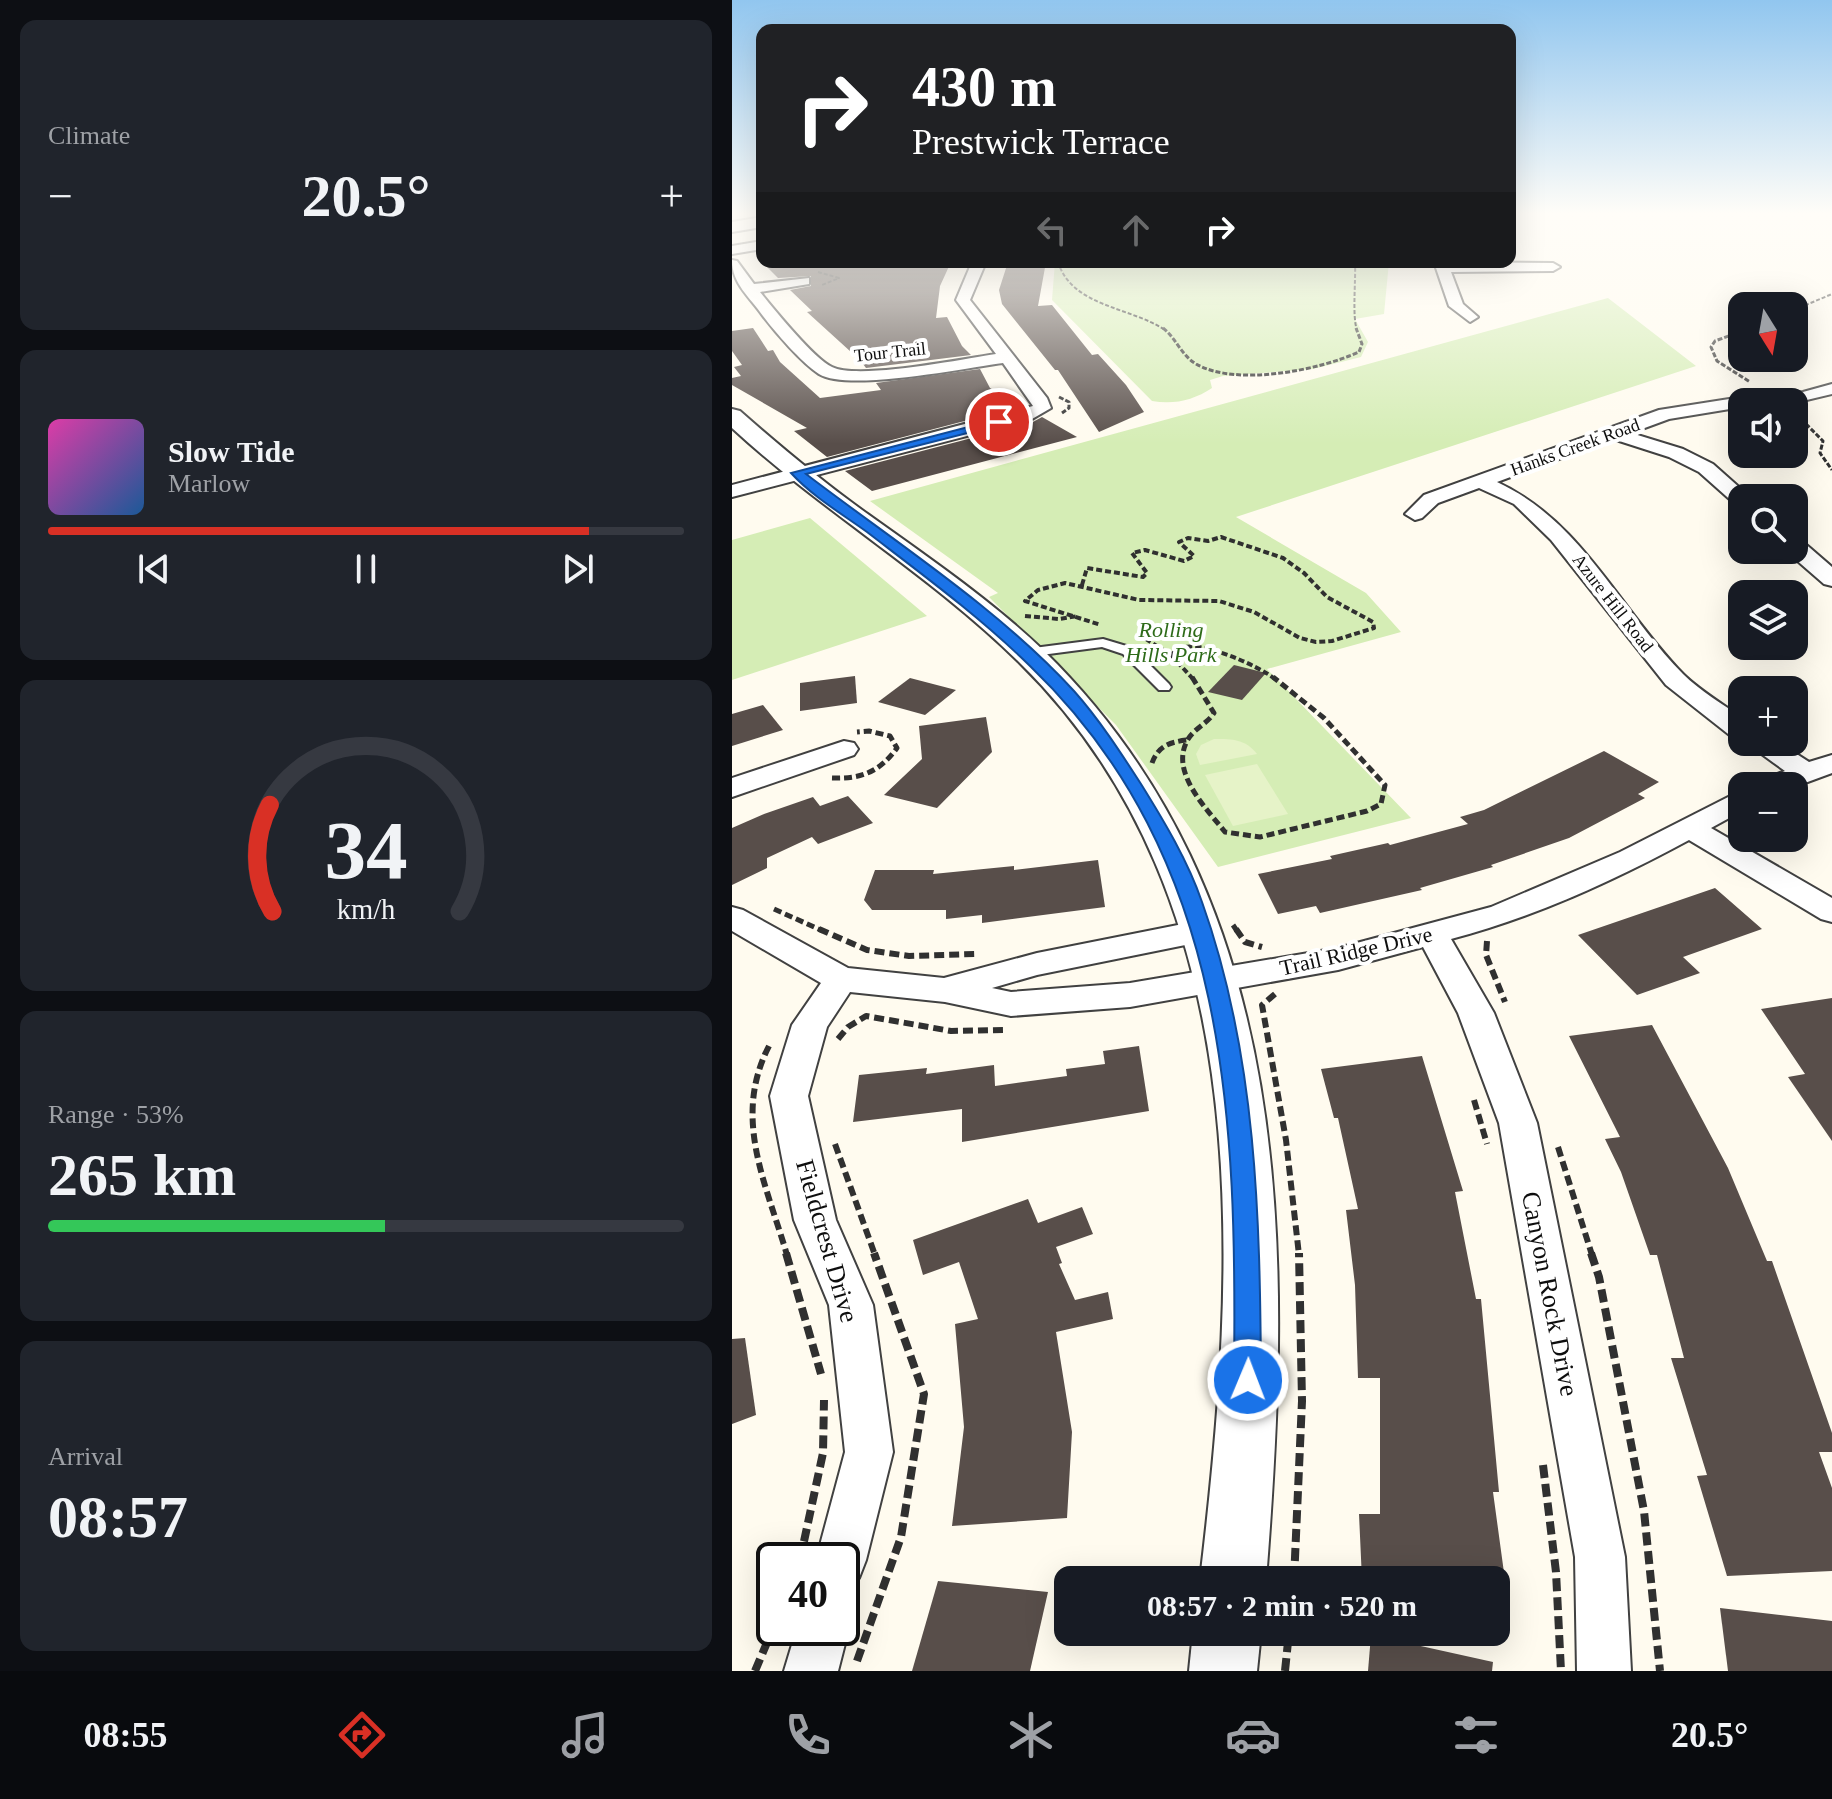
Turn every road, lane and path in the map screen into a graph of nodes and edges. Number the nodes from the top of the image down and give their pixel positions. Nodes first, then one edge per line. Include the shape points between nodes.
1 (748, 289) edge
2 (968, 289) edge
3 (1075, 289) edge
4 (1356, 289) edge
5 (1450, 289) edge
6 (1832, 294) edge
7 (1808, 304) edge
8 (1470, 317) dead end
9 (1728, 336) edge
10 (1006, 358) junction
11 (1728, 368) edge
12 (1735, 372) edge
13 (1746, 379) dead end
14 (1832, 389) edge
15 (1052, 396) dead end
16 (1808, 396) edge
17 (1808, 399) edge
18 (1728, 404) edge
19 (1829, 409) dead end
20 (1059, 414) dead end
21 (732, 416) edge
22 (1808, 424) edge
23 (1613, 433) junction
24 (1832, 470) edge
25 (797, 473) junction
26 (1480, 481) junction
27 (1728, 488) edge
28 (732, 491) edge
29 (1415, 514) dead end
30 (1808, 558) edge
31 (1832, 579) edge
32 (1082, 585) junction
33 (1079, 615) dead end
34 (1026, 653) junction
35 (1164, 687) dead end
36 (1728, 720) edge
37 (1187, 740) junction
38 (844, 749) dead end
39 (1780, 756) edge
40 (887, 763) dead end
41 (1832, 763) edge
42 (1805, 772) joint
43 (1159, 774) dead end
44 (843, 778) dead end
45 (732, 788) edge
46 (1728, 806) edge
47 (1689, 827) junction
48 (773, 909) dead end
49 (1832, 912) edge
50 (732, 917) edge
51 (1432, 934) junction
52 (1485, 942) dead end
53 (1217, 945) junction
54 (1270, 949) dead end
55 (985, 954) dead end
56 (841, 979) junction
57 (945, 990) junction
58 (1508, 1009) dead end
59 (866, 1016) dead end
60 (951, 1031) dead end
61 (777, 1033) dead end
62 (1470, 1089) dead end
63 (1554, 1134) dead end
64 (1488, 1147) dead end
65 (1541, 1450) dead end
66 (804, 1542) edge
67 (846, 1542) edge
68 (1234, 1566) edge
69 (766, 1646) edge
70 (818, 1646) edge
71 (1226, 1646) edge
72 (1288, 1646) edge
73 (755, 1671) edge
74 (811, 1671) edge
75 (1223, 1671) edge
76 (1285, 1671) edge
77 (1561, 1671) edge
78 (1604, 1671) edge
79 (1660, 1671) edge

1 - 10 street, Tour Trail via 777,324 838,376
2 - 10 street via 963,300
3 - 4 path via 1164,328 1194,364 1265,372 1329,364 1359,352
5 - 8 street via 1456,306
6 - 7 path
9 - 11 path via 1711,347 1717,361
10 - 25 street via 1042,408
12 - 13 path
14 - 16 street, Hanks Creek Road
15 - 20 path via 1069,402
17 - 19 street
18 - 23 street, Hanks Creek Road via 1665,414
21 - 25 street
22 - 24 path via 1823,441 1820,453
23 - 26 street, Hanks Creek Road
23 - 27 street via 1676,453 1706,468
25 - 28 street
25 - 34 street
26 - 29 street, Hanks Creek Road via 1431,499
26 - 36 street, Azure Hill Road via 1521,500 1559,535 1675,680
30 - 31 street
32 - 32 path via 1139,600 1179,597 1229,603 1307,641 1374,628 1373,622 1327,597 1283,558 1221,537 1179,542 1194,556 1184,561 1145,550 1132,553 1147,573 1143,577 1087,568
32 - 33 path via 1037,588 1025,601
34 - 35 lane via 1103,643 1128,651
34 - 53 street via 1069,695 1115,757 1155,822
37 - 37 path via 1182,754 1185,775 1225,832 1260,837 1381,804 1385,785 1324,718 1266,671 1205,647 1182,647 1171,655 1207,695 1214,713
37 - 43 path via 1169,742 1156,751 1152,762
38 - 45 street
39 - 42 street
40 - 44 path via 871,776
41 - 42 street
46 - 47 street, Trail Ridge Drive
47 - 49 street
47 - 51 street, Trail Ridge Drive via 1572,886 1502,915
48 - 55 path via 867,950 909,956
50 - 56 street, Trail Ridge Drive
51 - 53 street, Trail Ridge Drive via 1338,959
51 - 78 street, Canyon Rock Drive via 1476,1013 1518,1123 1600,1557
52 - 58 path
53 - 54 path via 1245,942
53 - 57 street, Trail Ridge Drive via 1037,964
53 - 57 street, Trail Ridge Drive via 1130,995 1011,1004
53 - 68 street via 1248,1233 1247,1411
56 - 57 street, Trail Ridge Drive
56 - 67 street, Fieldcrest Drive via 810,1025 789,1096 815,1220 851,1305 869,1452
59 - 60 path
61 - 66 path via 761,1061 750,1098 750,1128 824,1384 823,1453
62 - 64 path
63 - 79 path via 1599,1277 1644,1511
65 - 77 path
69 - 73 path
70 - 74 street
71 - 75 street
72 - 76 path

